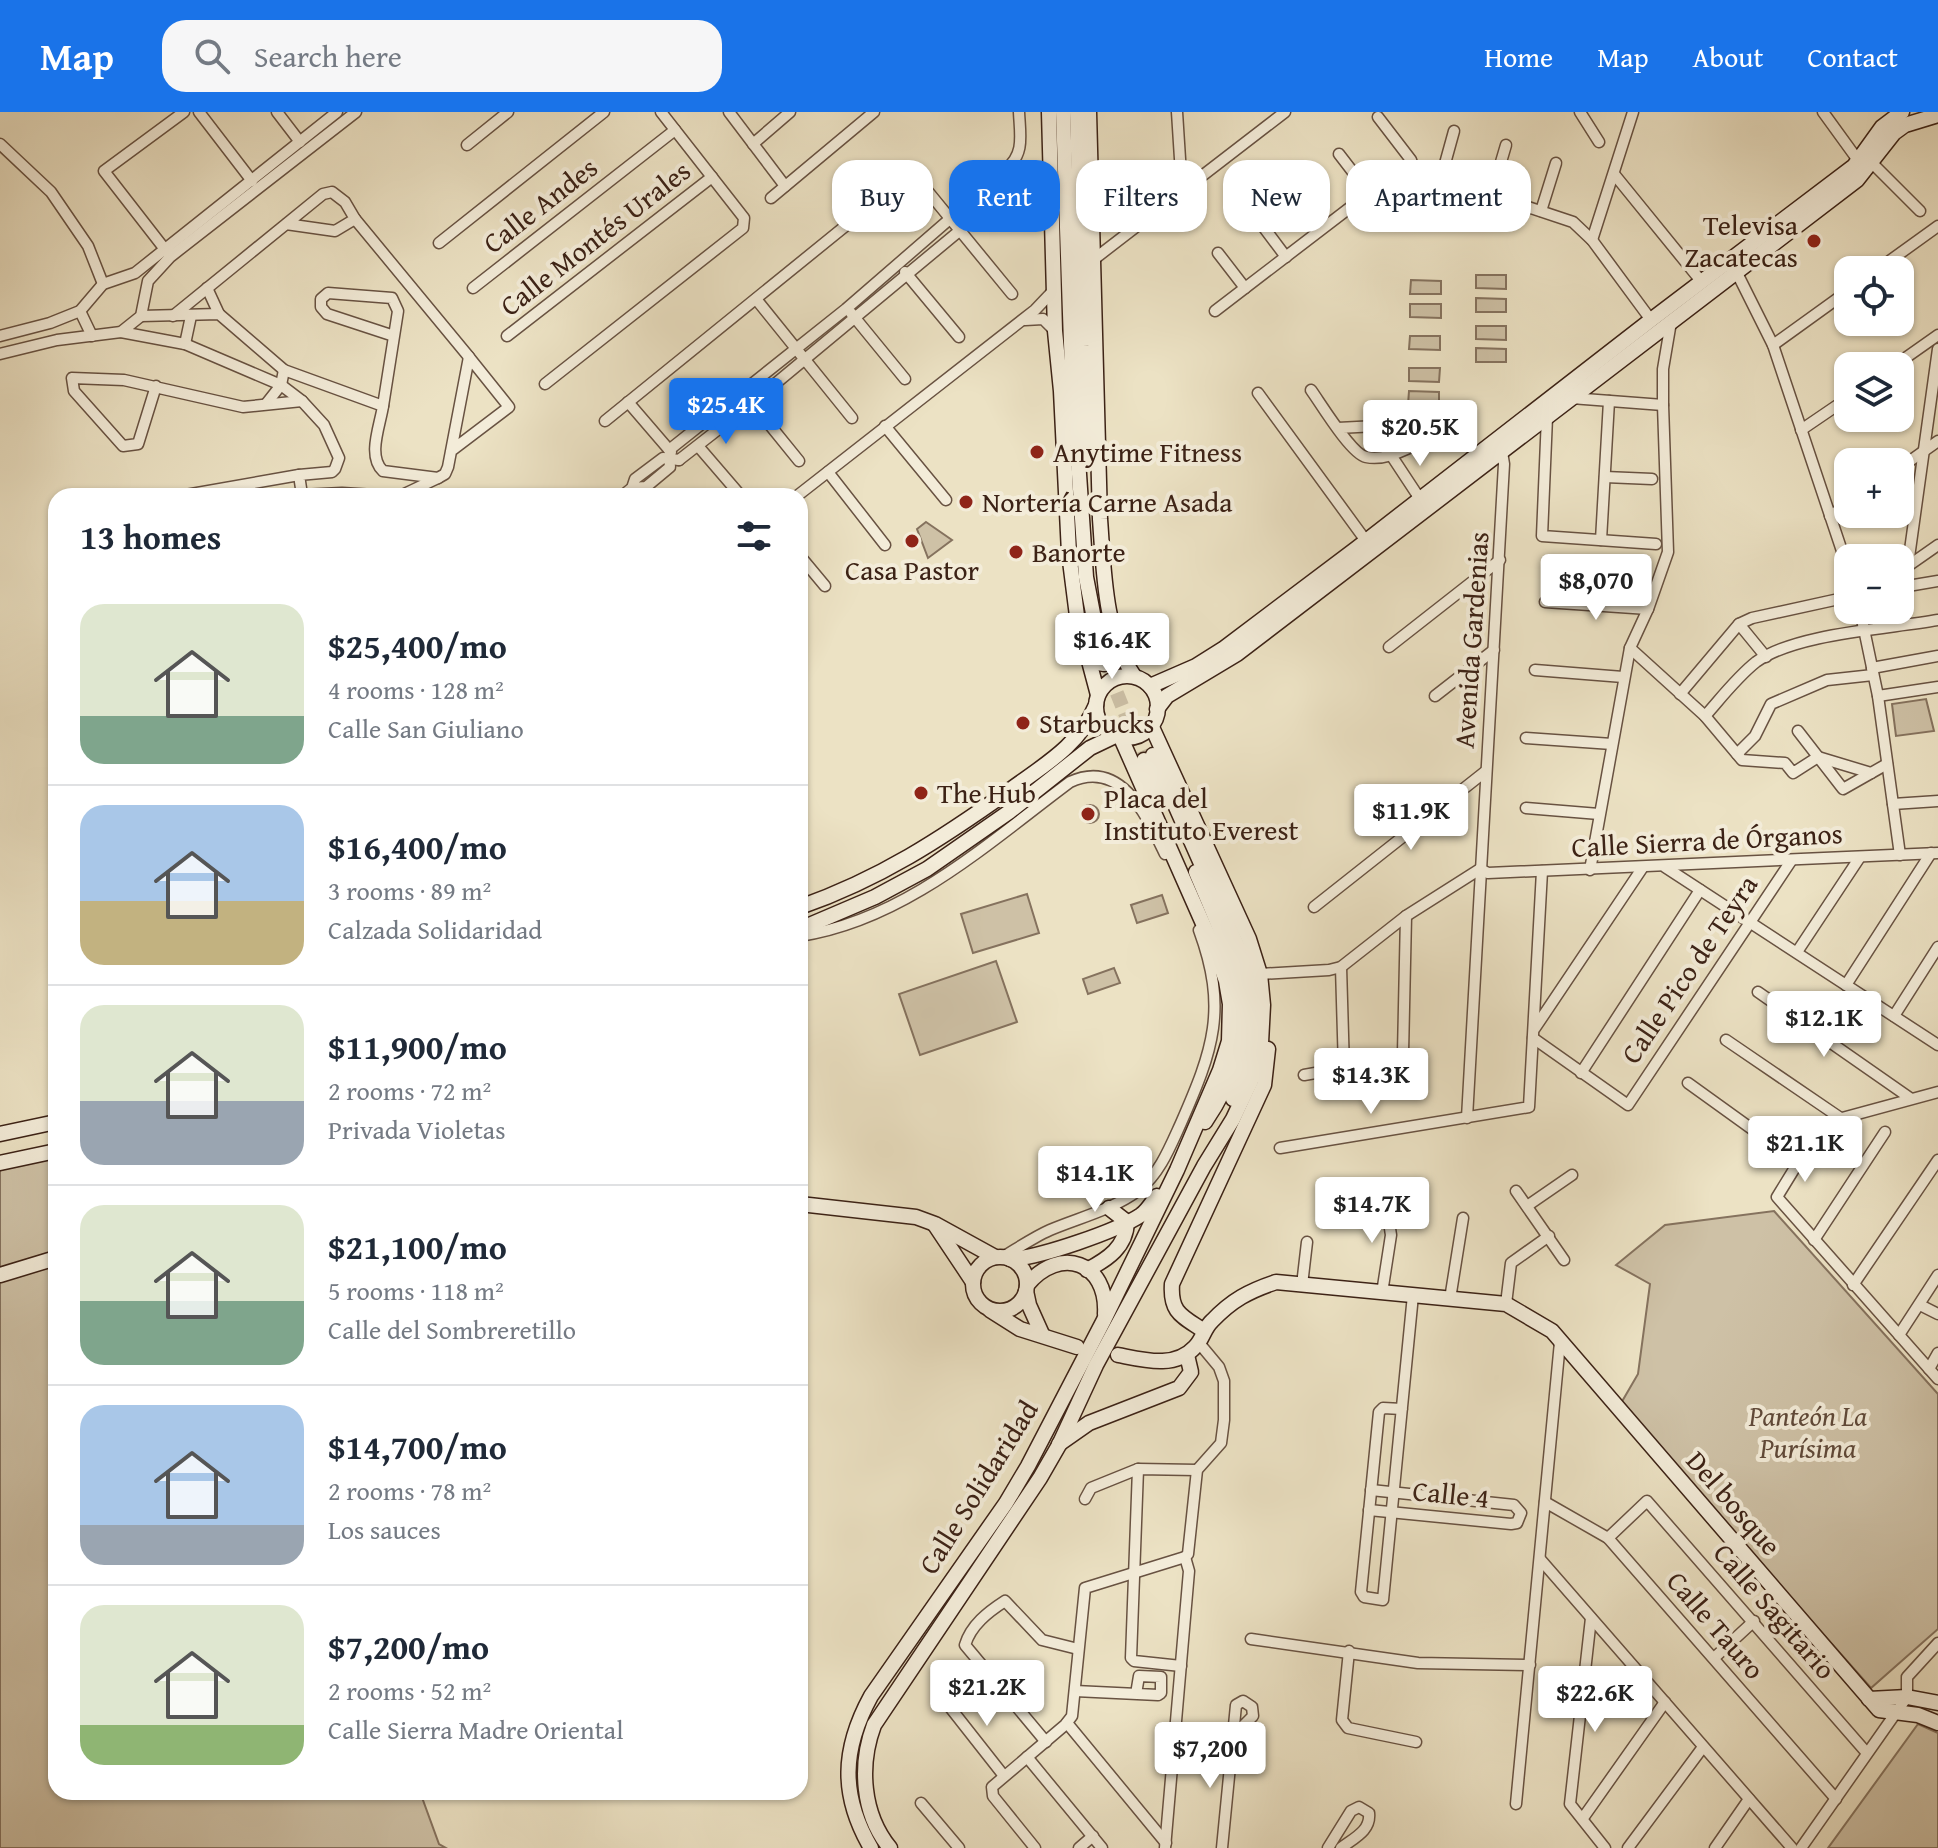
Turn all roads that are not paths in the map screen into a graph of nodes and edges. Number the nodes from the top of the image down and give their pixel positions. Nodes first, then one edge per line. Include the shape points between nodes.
1 (184, 112) edge
2 (199, 112) edge
3 (277, 112) edge
4 (337, 112) edge
5 (356, 112) edge
6 (508, 112) edge
7 (604, 112) edge
8 (661, 112) edge
9 (729, 112) edge
10 (790, 112) edge
11 (874, 112) edge
12 (1019, 112) edge
13 (1049, 112) edge
14 (1063, 112) edge
15 (1077, 112) edge
16 (1089, 112) edge
17 (1177, 112) edge
18 (1285, 112) edge
19 (1580, 112) edge
20 (1633, 112) edge
21 (1823, 112) edge
22 (1902, 112) edge
23 (1938, 116) edge
24 (1378, 117) dead end
25 (675, 130) junction
26 (1454, 131) dead end
27 (300, 142) junction
28 (1599, 142) dead end
29 (0, 144) edge
30 (753, 144) junction
31 (467, 145) dead end
32 (1506, 145) dead end
33 (1339, 154) dead end
34 (1016, 160) edge
35 (1053, 160) edge
36 (1078, 160) edge
37 (1180, 160) edge
38 (1411, 160) edge
39 (1446, 160) edge
40 (1502, 160) edge
41 (1346, 163) edge
42 (1556, 163) dead end
43 (1865, 165) junction
44 (1060, 171) edge
45 (1207, 171) edge
46 (1614, 174) junction
47 (712, 177) junction
48 (252, 181) junction
49 (785, 186) junction
50 (771, 198) dead end
51 (1531, 208) edge
52 (1541, 211) junction
53 (1920, 211) dead end
54 (949, 216) edge
55 (355, 219) junction
56 (949, 220) edge
57 (286, 224) junction
58 (1786, 226) junction
59 (1938, 226) edge
60 (957, 232) edge
61 (963, 232) edge
62 (1059, 232) edge
63 (1080, 232) edge
64 (1089, 232) edge
65 (1122, 232) edge
66 (1267, 232) edge
67 (1317, 232) edge
68 (1059, 239) junction
69 (1592, 240) junction
70 (439, 243) dead end
71 (1093, 252) junction
72 (167, 253) junction
73 (1218, 253) dead end
74 (1896, 256) edge
75 (1286, 257) junction
76 (899, 264) junction
77 (1736, 271) junction
78 (135, 273) junction
79 (907, 275) junction
80 (148, 281) junction
81 (1701, 281) junction
82 (103, 284) junction
83 (207, 288) junction
84 (473, 288) dead end
85 (1245, 288) junction
86 (1054, 290) junction
87 (1012, 294) dead end
88 (756, 299) junction
89 (1834, 301) edge
90 (80, 311) junction
91 (1215, 311) dead end
92 (850, 313) junction
93 (219, 314) junction
94 (141, 316) junction
95 (173, 316) junction
96 (191, 316) junction
97 (1023, 320) junction
98 (1651, 320) junction
99 (1671, 322) junction
100 (1055, 331) junction
101 (121, 332) junction
102 (1938, 335) edge
103 (0, 336) edge
104 (92, 336) junction
105 (394, 336) junction
106 (507, 336) dead end
107 (959, 337) dead end
108 (185, 344) junction
109 (1773, 345) junction
110 (796, 349) junction
111 (1938, 349) edge
112 (1914, 352) edge
113 (0, 354) edge
114 (469, 357) junction
115 (804, 360) junction
116 (284, 370) junction
117 (1072, 371) junction
118 (905, 379) dead end
119 (545, 384) dead end
120 (281, 385) junction
121 (156, 386) junction
122 (1311, 390) dead end
123 (1061, 391) junction
124 (1258, 393) dead end
125 (1565, 395) junction
126 (302, 401) junction
127 (1609, 401) junction
128 (628, 402) junction
129 (752, 403) junction
130 (266, 404) junction
131 (1663, 405) junction
132 (383, 406) junction
133 (1834, 408) edge
134 (1547, 417) junction
135 (852, 418) dead end
136 (605, 421) dead end
137 (885, 426) junction
138 (1338, 428) junction
139 (1801, 430) junction
140 (1938, 441) edge
141 (698, 446) junction
142 (1925, 450) junction
143 (451, 451) junction
144 (1502, 452) junction
145 (1391, 455) junction
146 (673, 457) junction
147 (1914, 458) edge
148 (799, 461) dead end
149 (828, 472) junction
150 (402, 473) junction
151 (299, 475) junction
152 (1605, 477) junction
153 (438, 478) junction
154 (1652, 479) dead end
155 (1065, 483) junction
156 (225, 488) edge
157 (301, 488) edge
158 (401, 488) edge
159 (417, 488) edge
160 (632, 488) edge
161 (734, 488) edge
162 (807, 488) edge
163 (1420, 499) junction
164 (946, 500) dead end
165 (1834, 513) edge
166 (1830, 516) junction
167 (1601, 540) junction
168 (1656, 544) dead end
169 (1840, 544) edge
170 (1911, 544) edge
171 (885, 545) dead end
172 (1369, 545) junction
173 (1938, 545) edge
174 (1500, 560) junction
175 (1914, 562) edge
176 (808, 566) edge
177 (1938, 581) edge
178 (1914, 585) edge
179 (825, 586) dead end
180 (1834, 600) edge
181 (1545, 602) dead end
182 (1648, 609) junction
183 (1938, 620) edge
184 (1739, 624) junction
185 (1863, 624) edge
186 (1865, 632) junction
187 (1389, 647) dead end
188 (1630, 648) junction
189 (1104, 650) junction
190 (1494, 650) junction
191 (1938, 656) edge
192 (1766, 657) junction
193 (1535, 670) dead end
194 (1873, 671) junction
195 (1134, 676) junction
196 (1623, 677) junction
197 (1150, 686) junction
198 (1938, 687) edge
199 (1680, 694) junction
200 (1435, 696) dead end
201 (1878, 696) junction
202 (1097, 700) junction
203 (1157, 709) junction
204 (1705, 716) junction
205 (1151, 725) junction
206 (1798, 731) dead end
207 (1118, 737) junction
208 (1526, 738) dead end
209 (1612, 744) junction
210 (1737, 754) junction
211 (1818, 757) junction
212 (1155, 758) junction
213 (1887, 764) junction
214 (1486, 771) junction
215 (1871, 773) junction
216 (1136, 775) junction
217 (1938, 801) edge
218 (994, 802) junction
219 (1893, 804) junction
220 (1526, 808) dead end
221 (1599, 814) junction
222 (972, 817) junction
223 (1935, 853) edge
224 (1900, 855) junction
225 (946, 857) junction
226 (1860, 857) junction
227 (1791, 861) junction
228 (1664, 866) junction
229 (1643, 867) junction
230 (1480, 869) junction
231 (1590, 870) junction
232 (1542, 871) junction
233 (1700, 890) junction
234 (808, 904) edge
235 (1314, 907) dead end
236 (1406, 916) junction
237 (1751, 921) junction
238 (808, 926) edge
239 (808, 934) edge
240 (1938, 947) edge
241 (1797, 952) junction
242 (1341, 967) junction
243 (1260, 974) junction
244 (1846, 985) junction
245 (1758, 992) dead end
246 (1263, 1005) junction
247 (1894, 1016) junction
248 (1533, 1034) junction
249 (1726, 1040) dead end
250 (1938, 1045) edge
251 (1344, 1069) junction
252 (1581, 1073) junction
253 (1304, 1075) dead end
254 (1688, 1083) dead end
255 (1938, 1092) edge
256 (1910, 1098) junction
257 (1839, 1117) junction
258 (1467, 1118) junction
259 (48, 1124) edge
260 (1885, 1132) dead end
261 (0, 1134) edge
262 (1280, 1148) dead end
263 (1184, 1152) junction
264 (48, 1153) edge
265 (1804, 1153) dead end
266 (1938, 1160) edge
267 (0, 1163) edge
268 (1204, 1166) junction
269 (1177, 1170) junction
270 (1572, 1175) dead end
271 (1516, 1191) dead end
272 (1376, 1194) dead end
273 (808, 1205) edge
274 (1527, 1206) junction
275 (1109, 1208) junction
276 (1463, 1218) dead end
277 (1127, 1222) junction
278 (935, 1224) junction
279 (1549, 1236) junction
280 (1814, 1240) junction
281 (1307, 1242) dead end
282 (1003, 1258) junction
283 (48, 1260) edge
284 (1564, 1260) dead end
285 (1087, 1270) junction
286 (0, 1275) edge
287 (1938, 1275) edge
288 (973, 1282) junction
289 (1302, 1285) junction
290 (1853, 1285) junction
291 (1027, 1288) junction
292 (1382, 1293) junction
293 (1413, 1295) junction
294 (1450, 1299) junction
295 (1506, 1304) junction
296 (1920, 1305) junction
297 (987, 1308) junction
298 (1938, 1314) edge
299 (1104, 1320) junction
300 (1193, 1328) junction
301 (1042, 1334) junction
302 (1899, 1335) junction
303 (1560, 1342) junction
304 (1077, 1347) dead end
305 (1938, 1353) edge
306 (1118, 1355) dead end
307 (1187, 1355) junction
308 (1929, 1369) junction
309 (1938, 1379) edge
310 (1402, 1409) junction
311 (1059, 1445) junction
312 (1138, 1469) junction
313 (1197, 1470) junction
314 (1371, 1490) junction
315 (1394, 1493) junction
316 (1085, 1499) dead end
317 (1545, 1502) junction
318 (1369, 1510) junction
319 (1392, 1512) junction
320 (1608, 1538) junction
321 (1185, 1557) junction
322 (1540, 1559) junction
323 (1136, 1572) junction
324 (1591, 1618) junction
325 (1754, 1621) junction
326 (1251, 1639) dead end
327 (1938, 1643) edge
328 (1078, 1649) junction
329 (1349, 1651) junction
330 (1714, 1658) junction
331 (1530, 1665) junction
332 (1181, 1666) junction
333 (1075, 1691) junction
334 (1136, 1694) junction
335 (1907, 1697) junction
336 (1869, 1699) junction
337 (945, 1701) dead end
338 (1665, 1702) junction
339 (1938, 1703) edge
340 (1896, 1714) junction
341 (1067, 1723) junction
342 (1938, 1723) edge
343 (1233, 1736) dead end
344 (1046, 1742) junction
345 (1416, 1742) dead end
346 (1703, 1747) junction
347 (1866, 1752) junction
348 (1027, 1757) junction
349 (1004, 1776) junction
350 (1749, 1799) junction
351 (1836, 1799) junction
352 (921, 1803) dead end
353 (1516, 1804) dead end
354 (1583, 1818) junction
355 (1093, 1836) junction
356 (1166, 1846) edge
357 (871, 1848) edge
358 (890, 1848) edge
359 (959, 1848) edge
360 (1035, 1848) edge
361 (1079, 1848) edge
362 (1102, 1848) edge
363 (1222, 1848) edge
364 (1328, 1848) edge
365 (1341, 1848) edge
366 (1605, 1848) edge
367 (1628, 1848) edge
368 (1715, 1848) edge
369 (1792, 1848) edge
370 (1801, 1848) edge

1 - 72 street via 104,171
2 - 48 street
3 - 27 street
4 - 27 street
5 - 72 street
6 - 31 street
7 - 70 street
8 - 25 street
9 - 30 street
10 - 30 street
11 - 49 street
12 - 34 street
13 - 35 main road
14 - 44 main road
15 - 36 main road
16 - 71 main road
17 - 37 street
18 - 45 street
19 - 28 street
20 - 46 street
21 - 43 street
22 - 43 main road via 1882,127
23 - 43 main road via 1905,125
24 - 38 street
25 - 47 street
25 - 84 street, Calle Andes
26 - 39 street
27 - 48 street
29 - 82 street via 51,192 88,246
30 - 49 street
32 - 40 street
33 - 41 street
42 - 52 street
43 - 53 street
43 - 58 main road
46 - 69 street
46 - 81 street
47 - 106 street, Calle Montés Urales
47 - 119 street via 744,218 743,228
48 - 72 street
49 - 50 street
51 - 52 street
52 - 69 street via 1573,222
54 - 88 street via 912,172
55 - 57 street via 335,231
55 - 57 street via 332,192
55 - 114 street
56 - 76 street
57 - 83 street
58 - 77 main road
58 - 81 main road
59 - 74 street
60 - 79 street
61 - 87 street
62 - 68 main road
63 - 189 main road
64 - 71 main road
65 - 71 street
66 - 75 street
67 - 75 street
68 - 86 main road
68 - 117 main road
69 - 98 street
71 - 189 main road
72 - 78 street
72 - 80 street
73 - 85 street
75 - 85 street
76 - 79 street
76 - 92 street
77 - 99 main road
77 - 109 street
78 - 80 street
78 - 82 street
79 - 92 street
79 - 107 street
80 - 94 street
81 - 98 main road
82 - 90 street
83 - 93 street
83 - 95 street
85 - 91 street
86 - 97 street
86 - 100 main road
88 - 110 street
88 - 128 street
89 - 109 street
90 - 103 street
90 - 104 street
92 - 110 street
92 - 115 street
92 - 118 street
93 - 96 street
93 - 116 street
94 - 95 street
94 - 101 street
95 - 96 street
96 - 108 street
97 - 100 street via 1043,319
97 - 137 street
98 - 125 main road
99 - 125 main road
99 - 131 street
100 - 123 main road
101 - 104 street
101 - 108 street
102 - 112 street
104 - 113 street
105 - 105 street via 398,311 392,298 328,293 321,299 327,314
105 - 132 street
108 - 120 street
109 - 139 street
110 - 115 street
110 - 146 street
111 - 142 street
114 - 143 street
114 - 143 street via 509,407
115 - 129 street
115 - 135 street
116 - 120 street
116 - 132 street
117 - 123 main road
117 - 189 main road via 1086,577
120 - 126 street
120 - 130 street
121 - 121 street via 138,444 123,446 74,391 72,378
121 - 130 street via 243,407
122 - 138 street
123 - 155 main road
124 - 172 street
125 - 127 street
125 - 134 main road
125 - 163 main road
126 - 130 street
126 - 151 street via 324,425 339,458 332,472
127 - 131 street
127 - 152 street
128 - 136 street
128 - 146 street
129 - 141 street
129 - 148 street
131 - 182 street via 1669,542
132 - 150 street via 374,453 383,471
133 - 139 street
134 - 144 main road
134 - 167 street via 1542,536
137 - 149 street
137 - 164 street
138 - 145 street via 1358,454
138 - 145 street via 1421,428 1420,443
139 - 166 street
140 - 142 street
141 - 146 street
141 - 161 street
142 - 147 street
142 - 170 street
143 - 153 street via 445,474
144 - 172 main road
144 - 174 street, Avenida Gardenias
145 - 163 street
146 - 160 street via 663,458 635,479
149 - 162 street
149 - 171 street
150 - 153 street
150 - 158 street
151 - 156 street
151 - 157 street
152 - 154 street
152 - 167 street
153 - 159 street
155 - 189 main road via 1074,600
155 - 218 main road via 1061,499 1066,588 1088,684 1087,708 1069,740 1001,789
163 - 172 main road
165 - 166 street
166 - 169 street
167 - 168 street
172 - 197 main road via 1223,649
172 - 203 main road via 1237,654 1167,696
173 - 175 street
174 - 187 street
174 - 190 street, Avenida Gardenias
176 - 179 street
177 - 178 street
180 - 184 street
181 - 182 street
182 - 188 street
183 - 186 street
184 - 192 street
184 - 199 street
185 - 186 street
186 - 192 street via 1791,646
186 - 194 street
188 - 196 street
188 - 199 street
189 - 195 main road
189 - 202 main road
190 - 200 street
190 - 214 street, Avenida Gardenias
191 - 194 street
192 - 204 street
193 - 196 street
194 - 201 street
194 - 210 street via 1827,680 1771,704 1755,736
195 - 197 main road
195 - 202 main road via 1109,681
196 - 209 street
197 - 203 main road
198 - 201 street
199 - 204 street
201 - 213 street
202 - 207 main road via 1101,724
202 - 218 main road via 1072,744
203 - 205 main road
204 - 210 street
205 - 207 main road via 1141,734
205 - 212 main road
206 - 211 street
207 - 216 main road
207 - 225 main road via 1090,748
208 - 209 street
209 - 221 street
210 - 211 street via 1742,760 1785,763 1793,773
211 - 215 street
211 - 215 street via 1843,789
212 - 216 main road via 1157,748 1134,757
212 - 243 main road via 1249,939
212 - 263 main road via 1227,946 1242,1009 1236,1059 1222,1097
212 - 268 main road via 1239,947 1253,1009 1243,1073
213 - 215 street
213 - 219 street
214 - 230 street, Avenida Gardenias
214 - 235 street
216 - 263 main road via 1216,953 1230,1004 1229,1041 1220,1070
217 - 219 street
218 - 222 main road
219 - 224 street
220 - 221 street
221 - 231 street
222 - 225 main road via 969,825 939,846 939,856
222 - 234 main road via 896,866
223 - 224 street, Calle Sierra de Órganos
223 - 244 street
224 - 226 street, Calle Sierra de Órganos
225 - 238 main road via 875,897
226 - 227 street, Calle Sierra de Órganos
226 - 241 street
227 - 228 street, Calle Sierra de Órganos
227 - 237 street, Calle Pico de Teyra
228 - 229 street, Calle Sierra de Órganos
228 - 233 street
229 - 231 street, Calle Sierra de Órganos
229 - 248 street
230 - 232 street, Calle Sierra de Órganos
230 - 236 street
230 - 258 street, Avenida Gardenias
231 - 232 street, Calle Sierra de Órganos
232 - 248 street
233 - 237 street
233 - 252 street
236 - 242 street
236 - 251 street via 1403,1053 1396,1061
237 - 241 street
237 - 252 street, Calle Pico de Teyra via 1628,1105
239 - 275 street via 926,889 1070,782 1092,777 1135,797 1198,928 1213,977 1215,1016 1208,1059 1170,1148 1142,1187
240 - 247 street
241 - 244 street
242 - 243 street
242 - 251 street
243 - 246 main road
244 - 247 street
245 - 256 street
246 - 268 main road via 1251,1081
246 - 300 main road via 1269,1044 1264,1085 1172,1284 1171,1299
247 - 250 street
248 - 252 street
248 - 258 street via 1529,1107
249 - 257 street
251 - 253 street
254 - 257 street via 1763,1137
255 - 256 street
256 - 257 street
258 - 262 street
259 - 261 main road
260 - 280 street
263 - 269 main road, Calle Solidaridad
264 - 267 main road
265 - 280 street via 1777,1197
266 - 290 street
268 - 311 main road, Calle Solidaridad via 1096,1365
269 - 277 main road via 1147,1210
269 - 299 main road, Calle Solidaridad
270 - 274 street
271 - 274 street
272 - 292 street via 1391,1235
273 - 278 main road via 916,1217
274 - 279 street
275 - 277 main road
275 - 282 street via 1047,1231
276 - 294 street
277 - 282 main road via 1045,1253
277 - 285 main road via 1114,1253
278 - 282 main road
278 - 288 main road
279 - 284 street
279 - 295 street via 1511,1263
280 - 290 street
281 - 289 street
282 - 288 main road via 978,1269
282 - 291 main road via 1023,1269
283 - 286 main road
285 - 291 main road via 1072,1263 1047,1266
285 - 299 main road via 1103,1290
287 - 296 street
288 - 297 main road via 976,1297
289 - 292 main road
289 - 300 main road via 1276,1282 1246,1292 1211,1322
290 - 302 street
291 - 297 main road via 1008,1310
291 - 301 main road
292 - 293 main road
293 - 294 main road
293 - 310 street
294 - 295 main road
295 - 303 main road, Del bosque via 1552,1331
296 - 298 street
296 - 302 street
297 - 301 main road via 1020,1329
299 - 357 main road, Calle Solidaridad via 1013,1490 858,1719 847,1770 854,1812
300 - 307 main road
300 - 313 street via 1224,1381 1221,1443
301 - 304 main road
302 - 308 street
303 - 317 street
303 - 336 main road, Del bosque
305 - 308 street
306 - 307 main road via 1161,1362
307 - 311 main road via 1191,1372 1179,1388 1089,1423
308 - 309 street
310 - 314 street via 1379,1412
310 - 315 street
311 - 358 main road, Calle Solidaridad via 874,1725 865,1756 865,1785 876,1826
312 - 313 street
312 - 316 street via 1091,1488
312 - 323 street
313 - 321 street
314 - 315 street
314 - 318 street
315 - 319 street
315 - 319 street, Calle 4 via 1514,1505 1521,1513 1511,1524
317 - 320 street, Calle Tauro
317 - 322 street
318 - 319 street, Calle 4
318 - 319 street via 1361,1592 1383,1600
320 - 325 street, Calle Sagitario via 1647,1501
320 - 330 street, Calle Tauro
321 - 323 street
321 - 332 street via 1189,1571
322 - 324 street
322 - 331 street
323 - 328 street via 1085,1588
323 - 332 street via 1131,1658
324 - 338 street
324 - 354 street via 1570,1804
325 - 330 street
325 - 347 street, Calle Sagitario
326 - 329 street
327 - 335 street via 1907,1677
328 - 333 street
328 - 344 street via 1042,1640 1005,1601 983,1616 967,1638 965,1645
329 - 331 street via 1418,1663
329 - 345 street via 1342,1720 1348,1728
330 - 351 street, Calle Tauro
331 - 353 street
332 - 356 street
333 - 334 street
333 - 341 street
334 - 334 street via 1161,1693 1159,1675 1139,1676
335 - 336 main road
335 - 339 main road
335 - 340 street
336 - 340 main road, Del bosque via 1879,1710
337 - 349 street
338 - 346 street
338 - 354 street
340 - 342 main road, Del bosque
340 - 347 street
341 - 344 street
341 - 356 street
343 - 363 street
344 - 348 street
346 - 350 street
346 - 367 street
347 - 351 street
348 - 349 street
348 - 355 street
349 - 360 street via 992,1787 993,1796
350 - 368 street
350 - 369 street
351 - 370 street
352 - 359 street
354 - 366 street
355 - 361 street
355 - 362 street
364 - 365 street via 1351,1811 1359,1807 1369,1813 1367,1828

